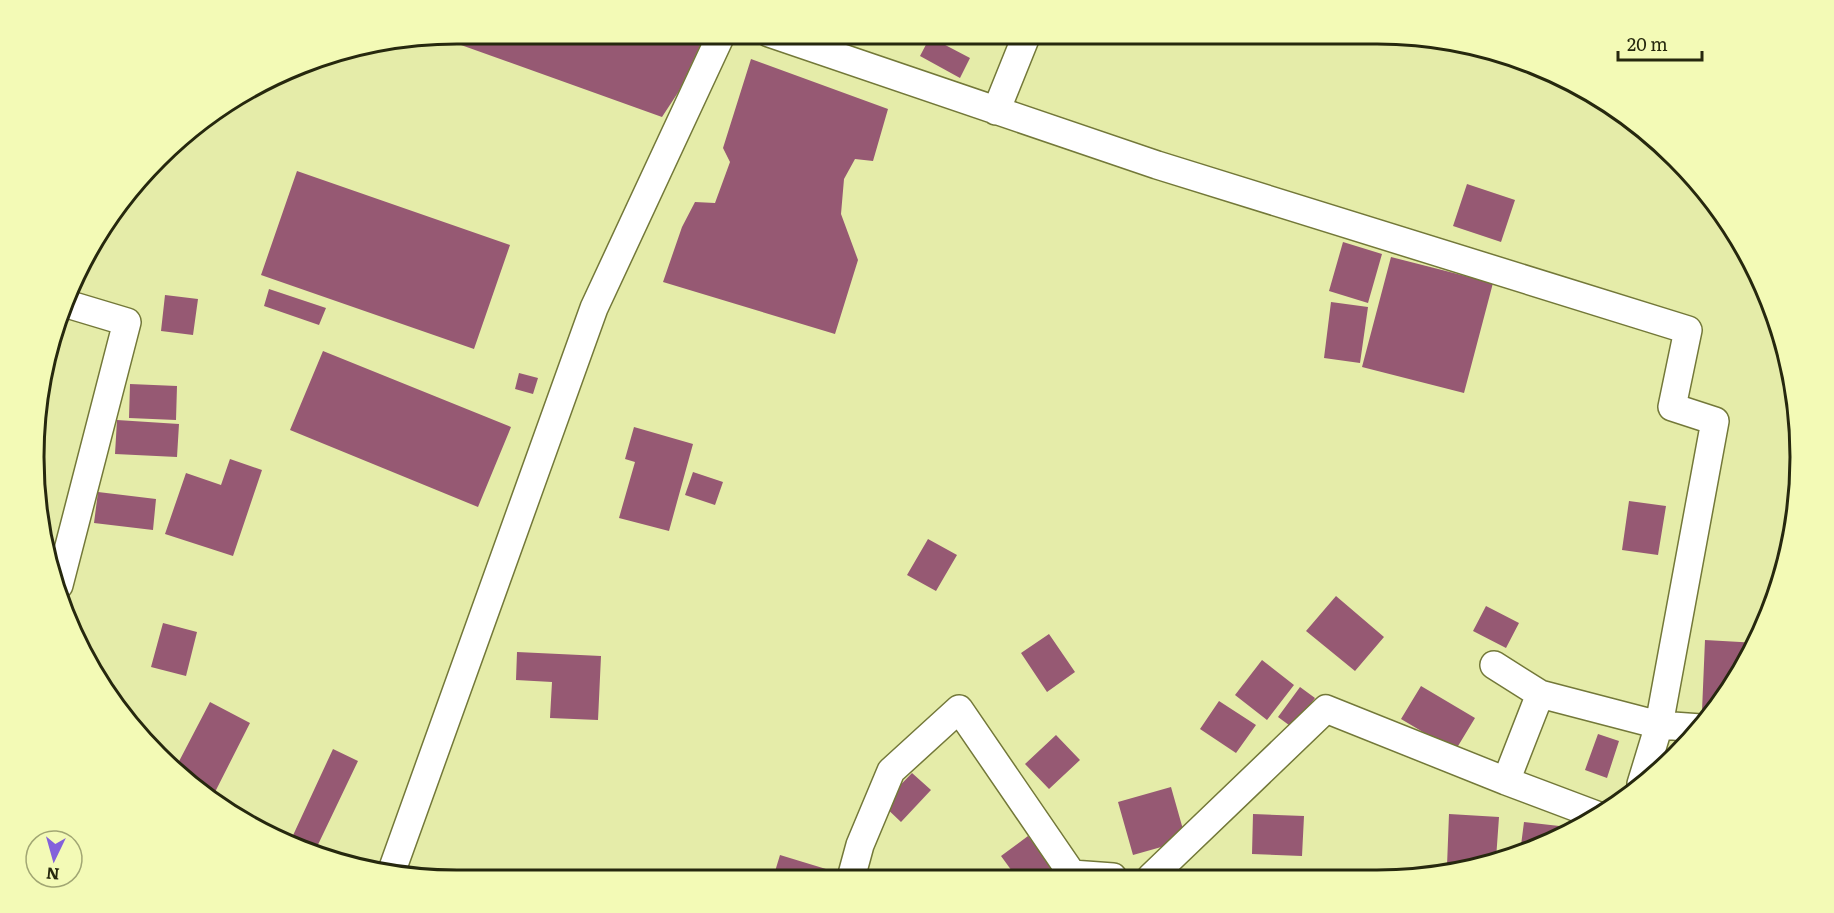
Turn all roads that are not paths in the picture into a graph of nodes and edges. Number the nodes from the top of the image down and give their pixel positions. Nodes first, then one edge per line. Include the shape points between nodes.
1 (717, 44) edge
2 (801, 44) edge
3 (1023, 44) edge
4 (996, 111) junction
5 (72, 306) edge
6 (61, 576) edge
7 (1494, 665) dead end
8 (1540, 694) junction
9 (1659, 724) junction
10 (1689, 728) edge
11 (1645, 771) edge
12 (1506, 781) junction
13 (1588, 812) edge
14 (394, 865) edge
15 (852, 870) edge
16 (1065, 870) edge
17 (1158, 870) edge

1 - 14 street via 594,308
2 - 4 street
3 - 4 street
4 - 9 street via 1688,330 1672,407 1715,421
5 - 6 street via 127,322
7 - 8 street
8 - 9 street
8 - 12 street
9 - 10 street
9 - 11 street
12 - 13 street
12 - 17 street via 1326,709
15 - 16 street via 891,771 959,709

